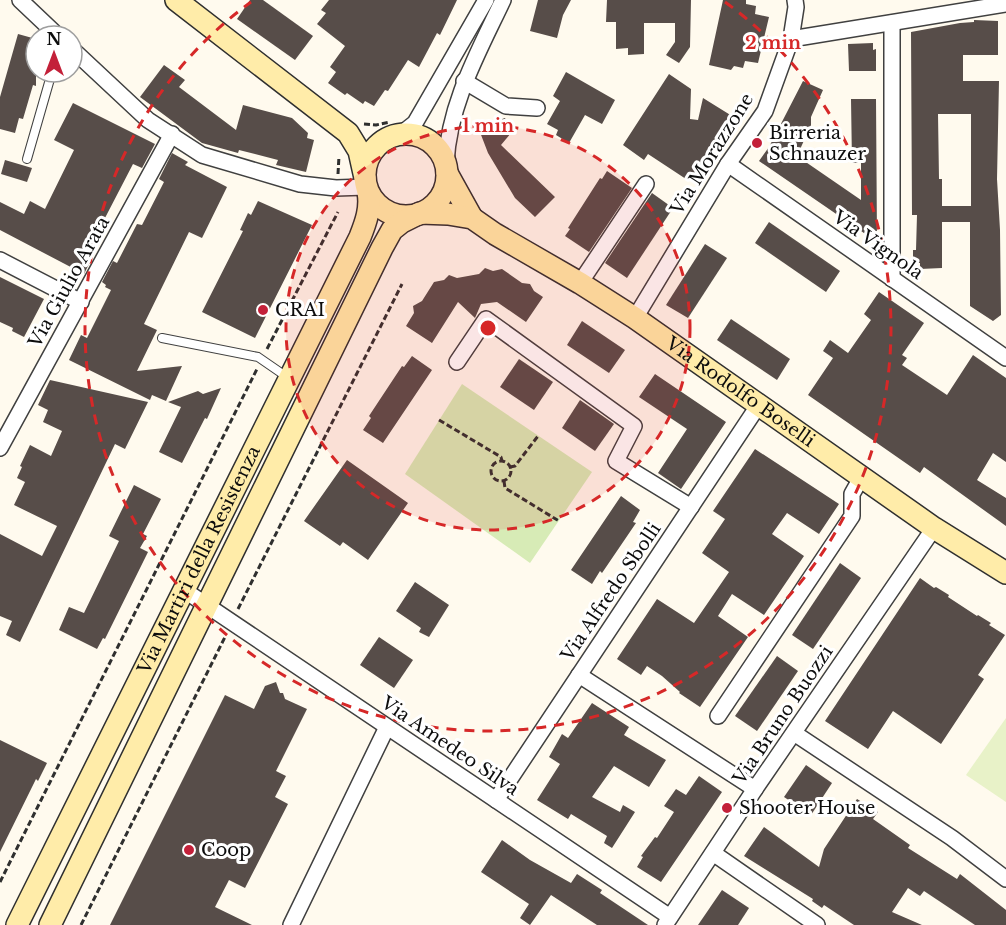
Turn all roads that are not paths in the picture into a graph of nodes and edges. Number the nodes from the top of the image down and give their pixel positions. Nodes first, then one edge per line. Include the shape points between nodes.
1 (20, 0) edge
2 (486, 0) edge
3 (503, 0) edge
4 (795, 0) edge
5 (181, 1) edge
6 (1006, 4) edge
7 (892, 23) junction
8 (45, 24) edge
9 (791, 39) junction
10 (84, 60) edge
11 (464, 81) junction
12 (49, 84) edge
13 (537, 108) dead end
14 (172, 134) junction
15 (397, 135) junction
16 (344, 139) junction
17 (27, 159) dead end
18 (728, 164) junction
19 (447, 168) junction
20 (646, 184) dead end
21 (366, 185) junction
22 (420, 213) junction
23 (472, 218) junction
24 (0, 260) edge
25 (892, 279) junction
26 (580, 283) junction
27 (81, 302) junction
28 (634, 318) junction
29 (162, 338) dead end
30 (1006, 358) edge
31 (457, 362) dead end
32 (289, 379) junction
33 (758, 406) junction
34 (263, 431) junction
35 (287, 443) junction
36 (0, 448) edge
37 (861, 478) junction
38 (691, 507) junction
39 (934, 528) junction
40 (1006, 573) edge
41 (184, 590) junction
42 (208, 606) junction
43 (579, 675) junction
44 (718, 716) dead end
45 (387, 727) junction
46 (794, 733) junction
47 (755, 789) junction
48 (496, 800) junction
49 (713, 853) junction
50 (1006, 879) edge
51 (668, 921) edge
52 (17, 925) edge
53 (51, 925) edge
54 (291, 925) edge
55 (817, 925) edge

1 - 8 street
2 - 15 street via 415,123
3 - 11 street
4 - 9 street, Via Morazzone
5 - 16 street
6 - 7 street
7 - 9 street
7 - 25 street
9 - 18 street, Via Morazzone via 765,111
10 - 14 street via 148,120
11 - 13 street via 506,106
11 - 19 street via 447,139
12 - 17 lane
14 - 21 street via 202,155 300,184 336,189
14 - 27 street, Via Giulio Arata
15 - 16 street
15 - 19 street via 411,134 429,140
15 - 21 street via 382,141 369,155
16 - 21 street via 359,151
18 - 25 street, Via Vignola
18 - 28 street, Via Morazzone
19 - 22 street via 444,192 432,207
19 - 23 street, Via Rodolfo Boselli
20 - 26 street
21 - 22 street via 379,207 387,212 406,216
21 - 32 street, Via Martiri della Resistenza via 369,205 363,229
22 - 23 street, Via Rodolfo Boselli
22 - 35 street, Via Martiri della Resistenza via 392,230
23 - 26 street, Via Rodolfo Boselli
24 - 27 street
25 - 30 street, Via Vignola
26 - 28 street, Via Rodolfo Boselli
27 - 36 street, Via Giulio Arata
28 - 33 street, Via Rodolfo Boselli
29 - 32 lane via 258,357
31 - 38 street via 486,319 634,426 616,461
32 - 34 street, Via Martiri della Resistenza
33 - 37 street, Via Rodolfo Boselli
33 - 38 street, Via Alfredo Sbolli
34 - 35 street
34 - 41 street, Via Martiri della Resistenza
35 - 42 street, Via Martiri della Resistenza
37 - 39 street, Via Rodolfo Boselli
37 - 44 street via 852,494 852,516
38 - 43 street, Via Alfredo Sbolli
39 - 40 street, Via Rodolfo Boselli
39 - 46 street, Via Bruno Buozzi
41 - 42 street, Via Amedeo Silva
41 - 52 street, Via Martiri della Resistenza
42 - 45 street, Via Amedeo Silva
42 - 53 street, Via Martiri della Resistenza
43 - 47 street
43 - 48 street, Via Alfredo Sbolli
45 - 48 street, Via Amedeo Silva
45 - 54 street
46 - 47 street, Via Bruno Buozzi
46 - 50 street
47 - 49 street, Via Bruno Buozzi
48 - 51 street, Via Amedeo Silva
49 - 51 street, Via Bruno Buozzi
49 - 55 street

